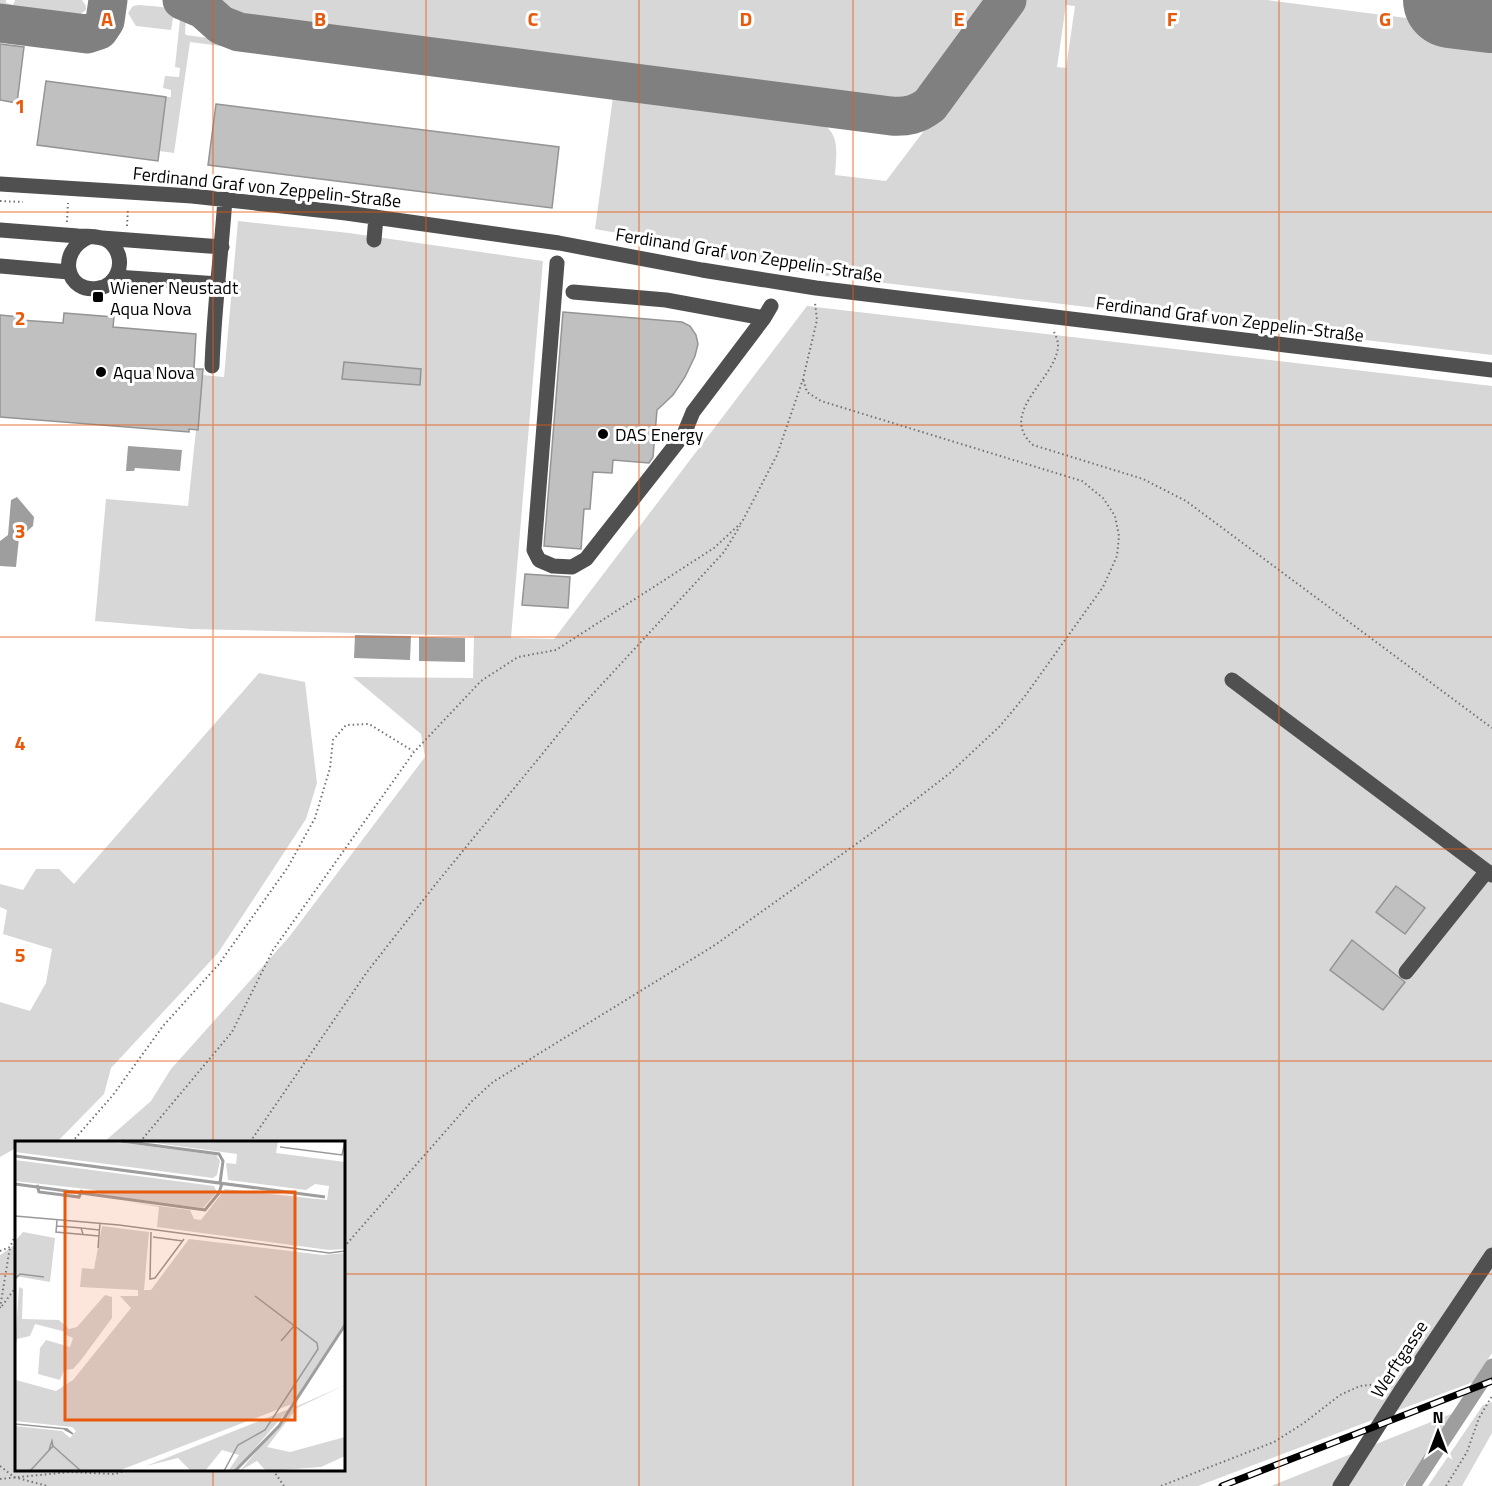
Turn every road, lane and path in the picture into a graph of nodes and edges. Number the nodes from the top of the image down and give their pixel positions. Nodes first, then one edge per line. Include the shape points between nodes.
1 (0, 184) edge
2 (225, 199) junction
3 (0, 201) edge
4 (23, 201) dead end
5 (134, 208) dead end
6 (376, 217) junction
7 (0, 230) edge
8 (95, 237) junction
9 (126, 240) junction
10 (374, 240) dead end
11 (222, 247) junction
12 (557, 263) dead end
13 (0, 266) edge
14 (69, 272) junction
15 (116, 277) junction
16 (219, 284) junction
17 (816, 288) junction
18 (573, 292) dead end
19 (1054, 331) dead end
20 (212, 366) dead end
21 (1492, 369) edge
22 (802, 379) junction
23 (742, 522) junction
24 (1232, 680) dead end
25 (1492, 728) edge
26 (414, 752) junction
27 (1490, 873) edge
28 (1406, 972) dead end
29 (74, 1141) edge
30 (142, 1141) edge
31 (251, 1141) edge
32 (15, 1236) edge
33 (345, 1245) edge
34 (10, 1247) junction
35 (0, 1251) edge
36 (1492, 1255) edge
37 (15, 1288) edge
38 (0, 1308) edge
39 (1400, 1392) junction
40 (1492, 1396) edge
41 (0, 1466) edge
42 (123, 1471) edge
43 (274, 1471) edge
44 (14, 1477) junction
45 (0, 1479) edge
46 (47, 1486) edge
47 (284, 1486) edge
48 (1161, 1486) edge
49 (1340, 1486) edge
50 (1446, 1486) edge

1 - 2 street, Ferdinand Graf von Zeppelin-Straße
2 - 6 street, Ferdinand Graf von Zeppelin-Straße
2 - 11 street
3 - 4 path
5 - 9 path via 128,207
6 - 10 street
6 - 17 street, Ferdinand Graf von Zeppelin-Straße via 560,243
7 - 8 street
8 - 9 street
8 - 14 street via 81,240 72,248
8 - 15 street via 115,248 120,267
9 - 11 street
11 - 16 street
12 - 18 street via 534,550 539,560 572,567 586,560 684,434 693,412 767,312
13 - 14 street
14 - 15 street via 83,287 99,288
15 - 16 street
16 - 20 street
17 - 21 street, Ferdinand Graf von Zeppelin-Straße
17 - 22 path via 817,320
19 - 25 path via 1058,345 1054,360 1022,416 1021,429 1026,439 1033,445 1143,479 1186,501
22 - 23 path via 777,455
22 - 33 path via 807,392 820,401 1082,481 1103,498 1115,516 1119,536 1118,556 1103,587 1025,696 950,774 715,945 493,1082
23 - 26 path via 714,548 556,650 518,657 481,681
23 - 31 path via 724,552 579,709 435,885 367,972
24 - 27 street
26 - 29 path via 369,724 346,724 333,740 330,768 315,818 288,867 219,964 164,1026
26 - 30 path via 273,950 232,1032
27 - 28 street
32 - 34 path
34 - 35 path
34 - 38 path
36 - 39 street, Werftgasse
37 - 38 path
39 - 48 path via 1378,1384 1360,1386 1340,1395 1274,1442
39 - 49 street, Werftgasse
40 - 50 path via 1467,1452
41 - 44 path
42 - 44 path
43 - 47 path
44 - 45 path
44 - 46 path

